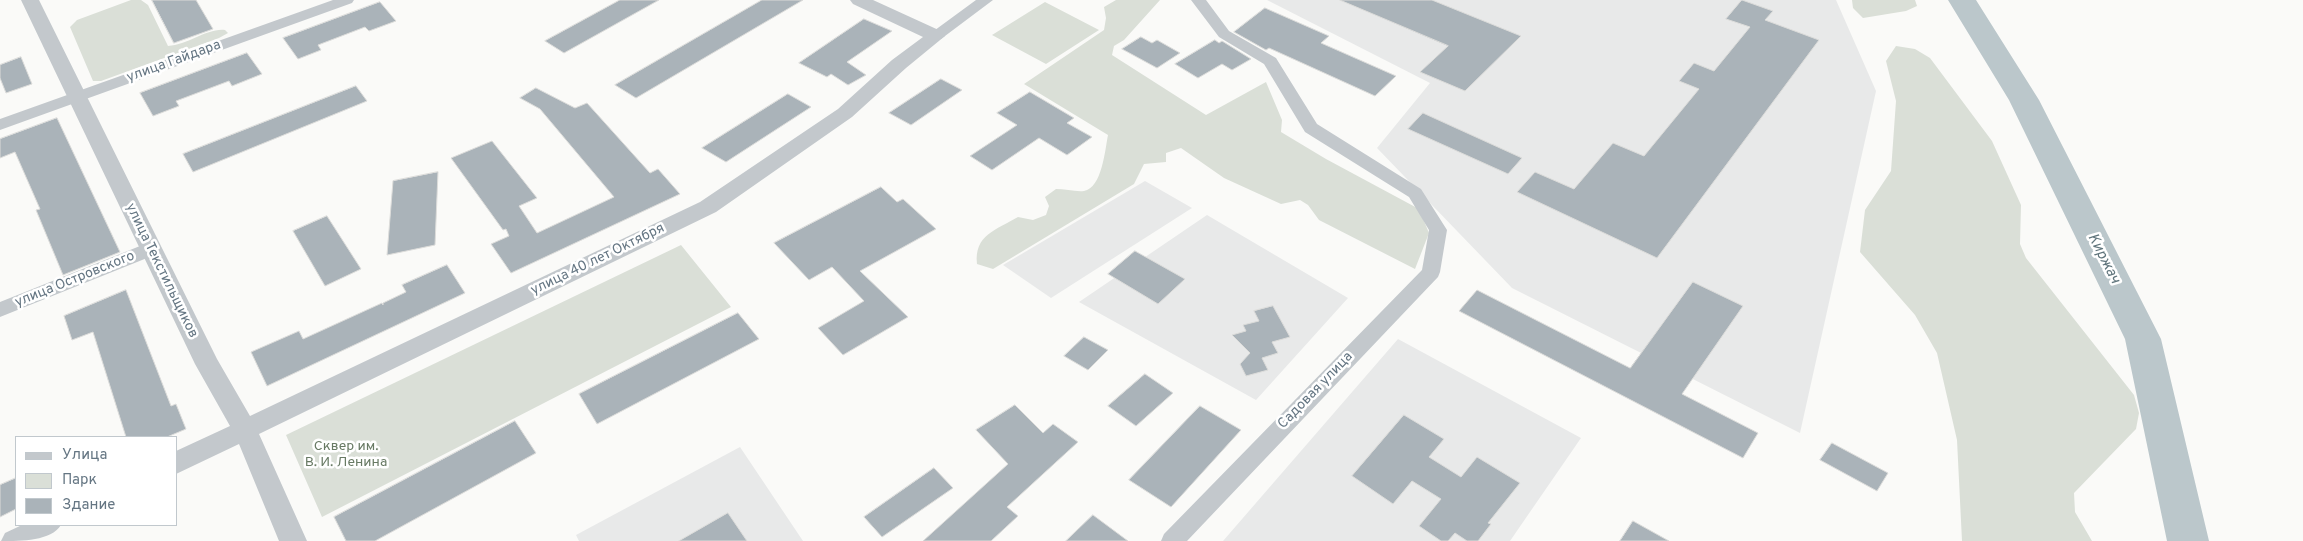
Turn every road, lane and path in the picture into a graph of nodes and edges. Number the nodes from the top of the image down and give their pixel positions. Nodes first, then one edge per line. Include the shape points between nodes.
1 (30, 0) edge
2 (347, 0) edge
3 (859, 0) edge
4 (986, 0) edge
5 (1198, 0) edge
6 (936, 36) junction
7 (77, 97) junction
8 (0, 125) edge
9 (1438, 230) joint
10 (150, 249) junction
11 (0, 310) edge
12 (245, 431) junction
13 (178, 462) edge
14 (46, 526) edge
15 (15, 541) edge
16 (293, 541) edge
17 (1172, 541) edge

1 - 7 street, улица Текстильщиков
2 - 7 street, улица Гайдара
3 - 6 street
4 - 6 street, улица 40 лет Октября
5 - 9 street via 1224,34 1270,61 1311,128 1415,193
6 - 12 street, улица 40 лет Октября via 844,113 708,207
7 - 8 street, улица Гайдара
7 - 10 street, улица Текстильщиков
9 - 17 street, Садовая улица via 1431,272
10 - 11 street, улица Островского
10 - 12 street, улица Текстильщиков via 207,364
12 - 13 street, улица 40 лет Октября
12 - 16 street, улица Текстильщиков
14 - 15 street

